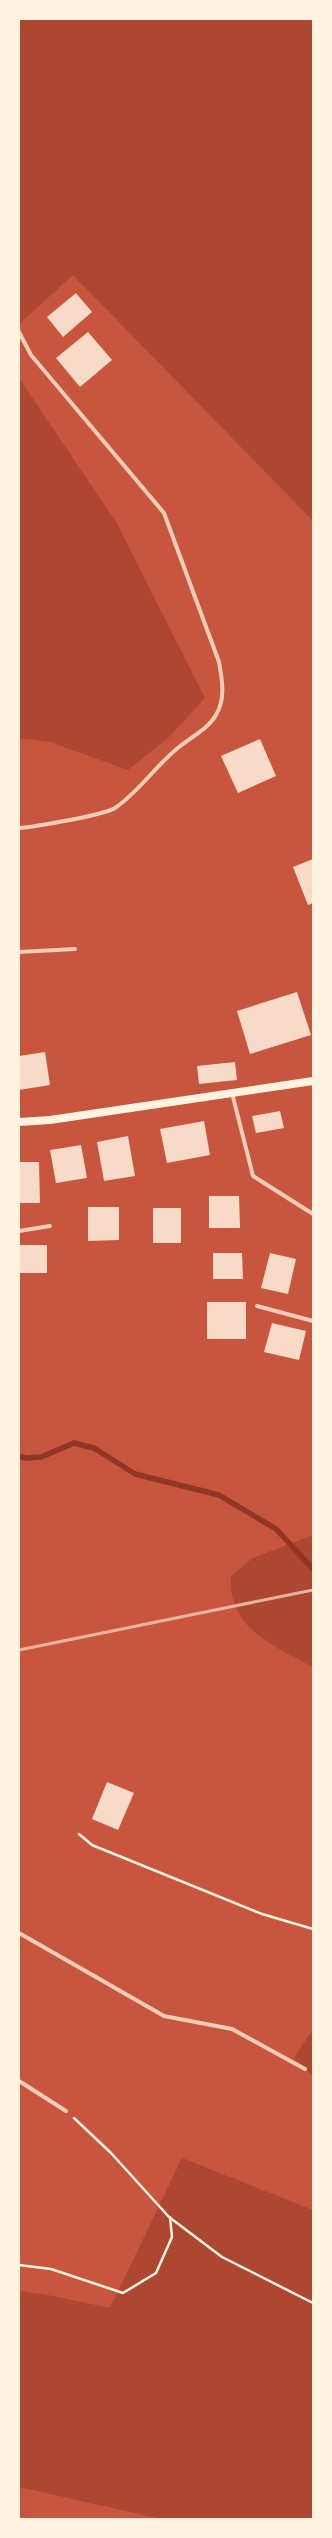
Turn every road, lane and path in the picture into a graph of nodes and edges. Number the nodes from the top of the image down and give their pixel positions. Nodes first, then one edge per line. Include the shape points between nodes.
1 (19, 332) edge
2 (19, 828) edge
3 (75, 949) dead end
4 (19, 952) edge
5 (313, 1081) edge
6 (232, 1093) junction
7 (19, 1122) edge
8 (313, 1214) edge
9 (50, 1226) dead end
10 (19, 1231) edge
11 (257, 1306) dead end
12 (313, 1321) edge
13 (79, 1834) dead end
14 (313, 1929) edge
15 (19, 1934) edge
16 (305, 2069) dead end
17 (19, 2081) edge
18 (66, 2111) joint
19 (169, 2217) junction
20 (19, 2264) edge
21 (313, 2303) edge

1 - 2 street via 31,356 164,513 219,662 224,685 216,716 114,809
3 - 4 street
5 - 6 main road
6 - 7 main road via 50,1120
6 - 8 street via 253,1176
9 - 10 street
11 - 12 street
13 - 14 path via 92,1845 255,1911
15 - 16 street via 164,2016 232,2029
17 - 18 street
18 - 19 path via 111,2154
19 - 20 path via 172,2237 156,2273 123,2292 51,2269
19 - 21 path via 222,2257

